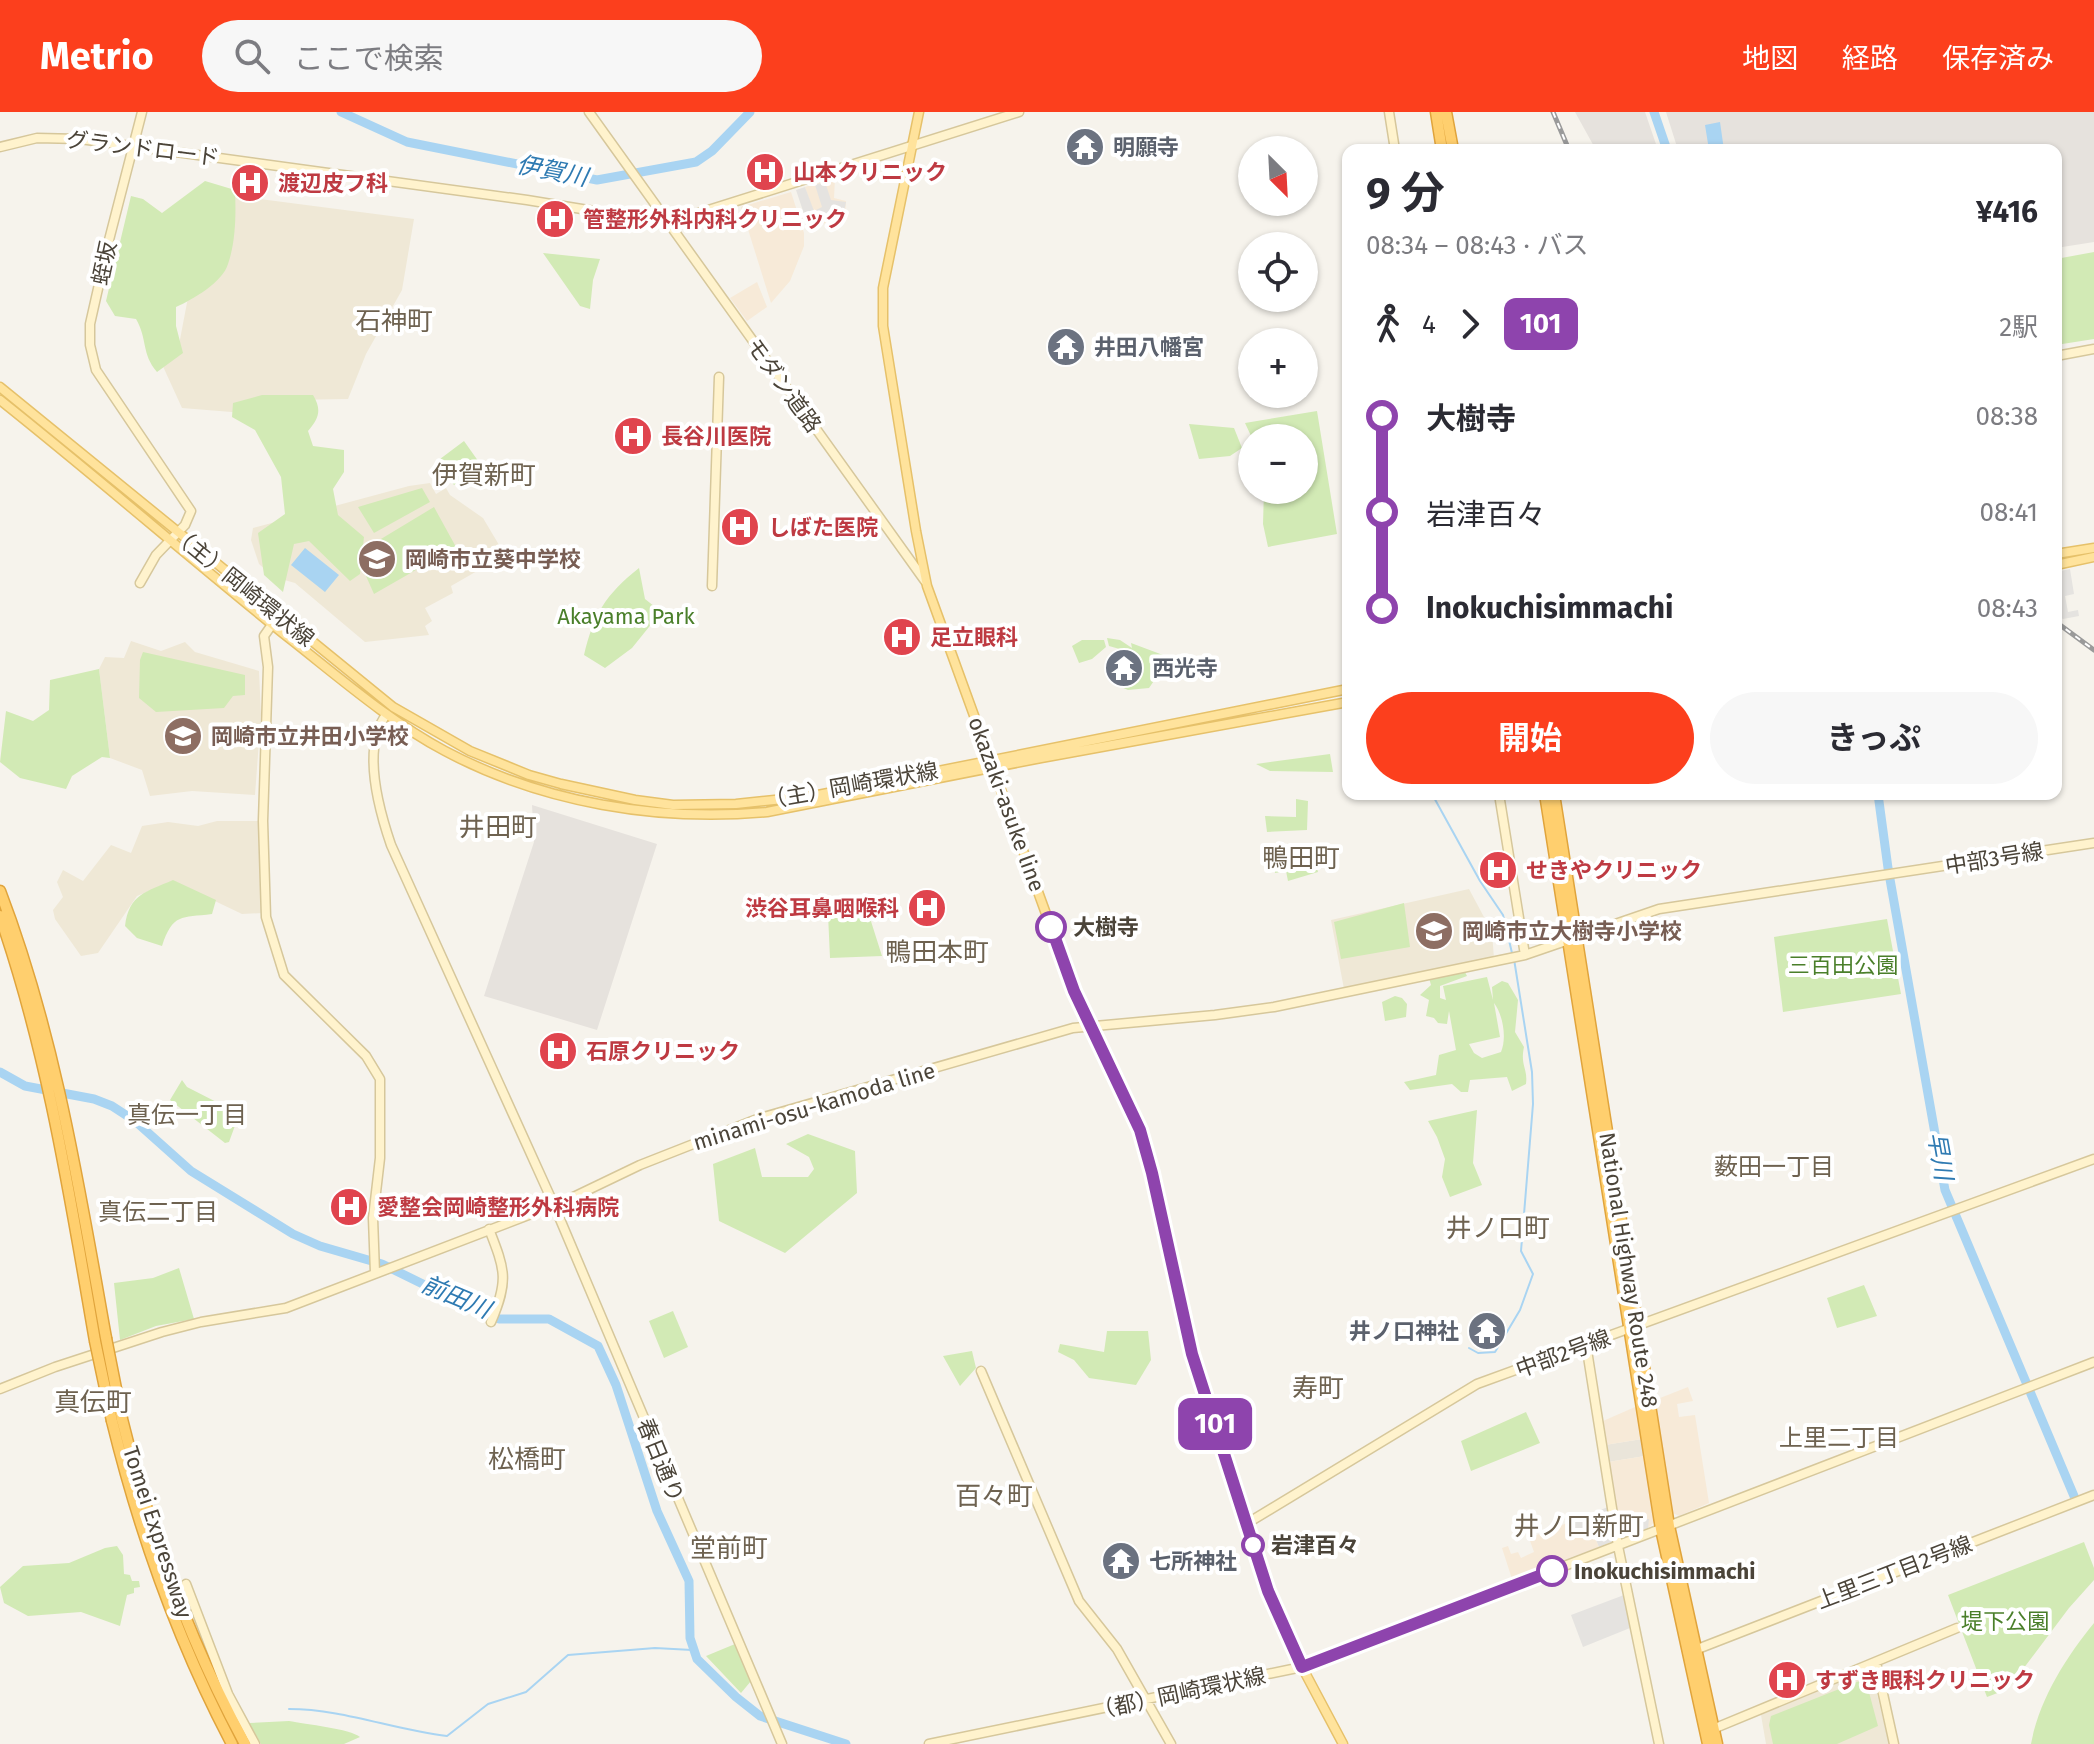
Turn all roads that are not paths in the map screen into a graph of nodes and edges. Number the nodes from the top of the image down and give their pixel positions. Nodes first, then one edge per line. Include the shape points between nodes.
1 (142, 112) edge
2 (589, 112) edge
3 (919, 112) edge
4 (1019, 112) edge
5 (1389, 112) edge
6 (1436, 112) edge
7 (1446, 112) edge
8 (1394, 144) edge
9 (1441, 144) edge
10 (1452, 144) edge
11 (133, 145) junction
12 (912, 146) junction
13 (0, 147) edge
14 (667, 223) junction
15 (2094, 349) edge
16 (2062, 355) edge
17 (719, 377) dead end
18 (0, 387) edge
19 (0, 400) edge
20 (178, 533) junction
21 (169, 540) junction
22 (2094, 548) edge
23 (2062, 553) edge
24 (2094, 557) edge
25 (2062, 564) edge
26 (140, 583) dead end
27 (712, 586) dead end
28 (927, 586) junction
29 (278, 616) junction
30 (272, 624) junction
31 (1342, 690) edge
32 (1342, 703) edge
33 (386, 715) junction
34 (992, 764) junction
35 (1500, 800) edge
36 (1546, 800) edge
37 (1555, 800) edge
38 (2094, 843) edge
39 (0, 891) edge
40 (0, 916) edge
41 (1572, 939) junction
42 (1521, 956) junction
43 (1507, 959) joint
44 (1090, 1026) junction
45 (51, 1076) junction
46 (2094, 1159) edge
47 (554, 1205) junction
48 (489, 1229) junction
49 (378, 1270) junction
50 (493, 1318) dead end
51 (1634, 1327) junction
52 (1586, 1344) junction
53 (2094, 1362) edge
54 (981, 1371) dead end
55 (0, 1389) edge
56 (117, 1420) junction
57 (2094, 1495) edge
58 (1246, 1524) junction
59 (1665, 1528) junction
60 (1618, 1546) junction
61 (186, 1584) dead end
62 (1957, 1628) dead end
63 (1695, 1650) junction
64 (1876, 1662) junction
65 (1302, 1667) junction
66 (1146, 1700) junction
67 (1713, 1729) junction
68 (232, 1744) edge
69 (245, 1744) edge
70 (255, 1744) edge
71 (782, 1744) edge
72 (929, 1744) edge
73 (1171, 1744) edge
74 (1343, 1744) edge
75 (1659, 1744) edge
76 (1708, 1744) edge
77 (1717, 1744) edge
78 (1894, 1744) edge

1 - 11 street, 蛭坂
2 - 14 street, モダン道路
3 - 12 main road, okazaki-asuke line
4 - 12 street
5 - 8 street
6 - 9 highway
7 - 10 highway
11 - 13 street, グランドロード via 57,137
11 - 14 street, グランドロード
11 - 20 street, 蛭坂 via 89,332 93,364 102,380 191,511
12 - 14 street
12 - 28 main road, okazaki-asuke line via 883,288 883,332
14 - 28 street, モダン道路
15 - 16 street
17 - 27 street
18 - 20 main road, （主）岡崎環状線
19 - 21 main road, （主）岡崎環状線
20 - 21 street
20 - 29 main road, （主）岡崎環状線
21 - 26 street
21 - 30 main road, （主）岡崎環状線
22 - 23 main road
24 - 25 main road
28 - 34 main road, okazaki-asuke line
29 - 30 street
29 - 34 main road, （主）岡崎環状線 via 393,707 444,738 507,767 595,793 673,805 773,802
30 - 33 main road, （主）岡崎環状線
30 - 49 street via 264,636 266,917 284,975 366,1056 380,1079 373,1218
31 - 34 main road, （主）岡崎環状線
32 - 34 main road, （主）岡崎環状線
33 - 34 main road, （主）岡崎環状線 via 446,751 530,786 591,803 670,814 767,812
33 - 47 street, 春日通り via 376,741 374,768 387,833
34 - 44 main road, okazaki-asuke line
35 - 42 street
36 - 41 highway, National Highway Route 248
37 - 41 highway, National Highway Route 248
38 - 41 street, 中部3号線 via 1659,909
39 - 45 highway, Tomei Expressway via 28,971
40 - 45 highway, Tomei Expressway
41 - 42 street, 中部3号線
41 - 51 highway, National Highway Route 248
42 - 43 street, 中部3号線
43 - 44 street, minami-osu-kamoda line via 1259,1009
44 - 47 street, minami-osu-kamoda line via 757,1119
44 - 58 main road, okazaki-asuke line via 1140,1130 1192,1354
45 - 56 highway, Tomei Expressway, bridge
46 - 51 street, 中部2号線
47 - 48 street, minami-osu-kamoda line
47 - 71 street, 春日通り
48 - 49 street, minami-osu-kamoda line
48 - 50 street via 504,1280
49 - 55 street, minami-osu-kamoda line via 278,1310 162,1332
51 - 52 street, 中部2号線
51 - 59 highway, National Highway Route 248
52 - 58 street, 中部2号線 via 1477,1384
52 - 60 street
53 - 59 street, （都）岡崎環状線
54 - 66 street via 1079,1601 1117,1649
56 - 68 highway, Tomei Expressway via 135,1510 161,1590
56 - 69 highway, Tomei Expressway via 184,1616
57 - 63 street, 上里三丁目2号線
58 - 65 main road, okazaki-asuke line
59 - 60 street, （都）岡崎環状線
59 - 63 highway, National Highway Route 248
59 - 76 highway, National Highway Route 248
60 - 65 street, （都）岡崎環状線
60 - 75 street
61 - 70 street via 228,1694
62 - 64 street
63 - 67 highway, National Highway Route 248
64 - 67 street
64 - 78 street
65 - 66 street, （都）岡崎環状線
65 - 74 main road, okazaki-asuke line
66 - 72 street, （都）岡崎環状線
66 - 73 street
67 - 77 highway, National Highway Route 248

